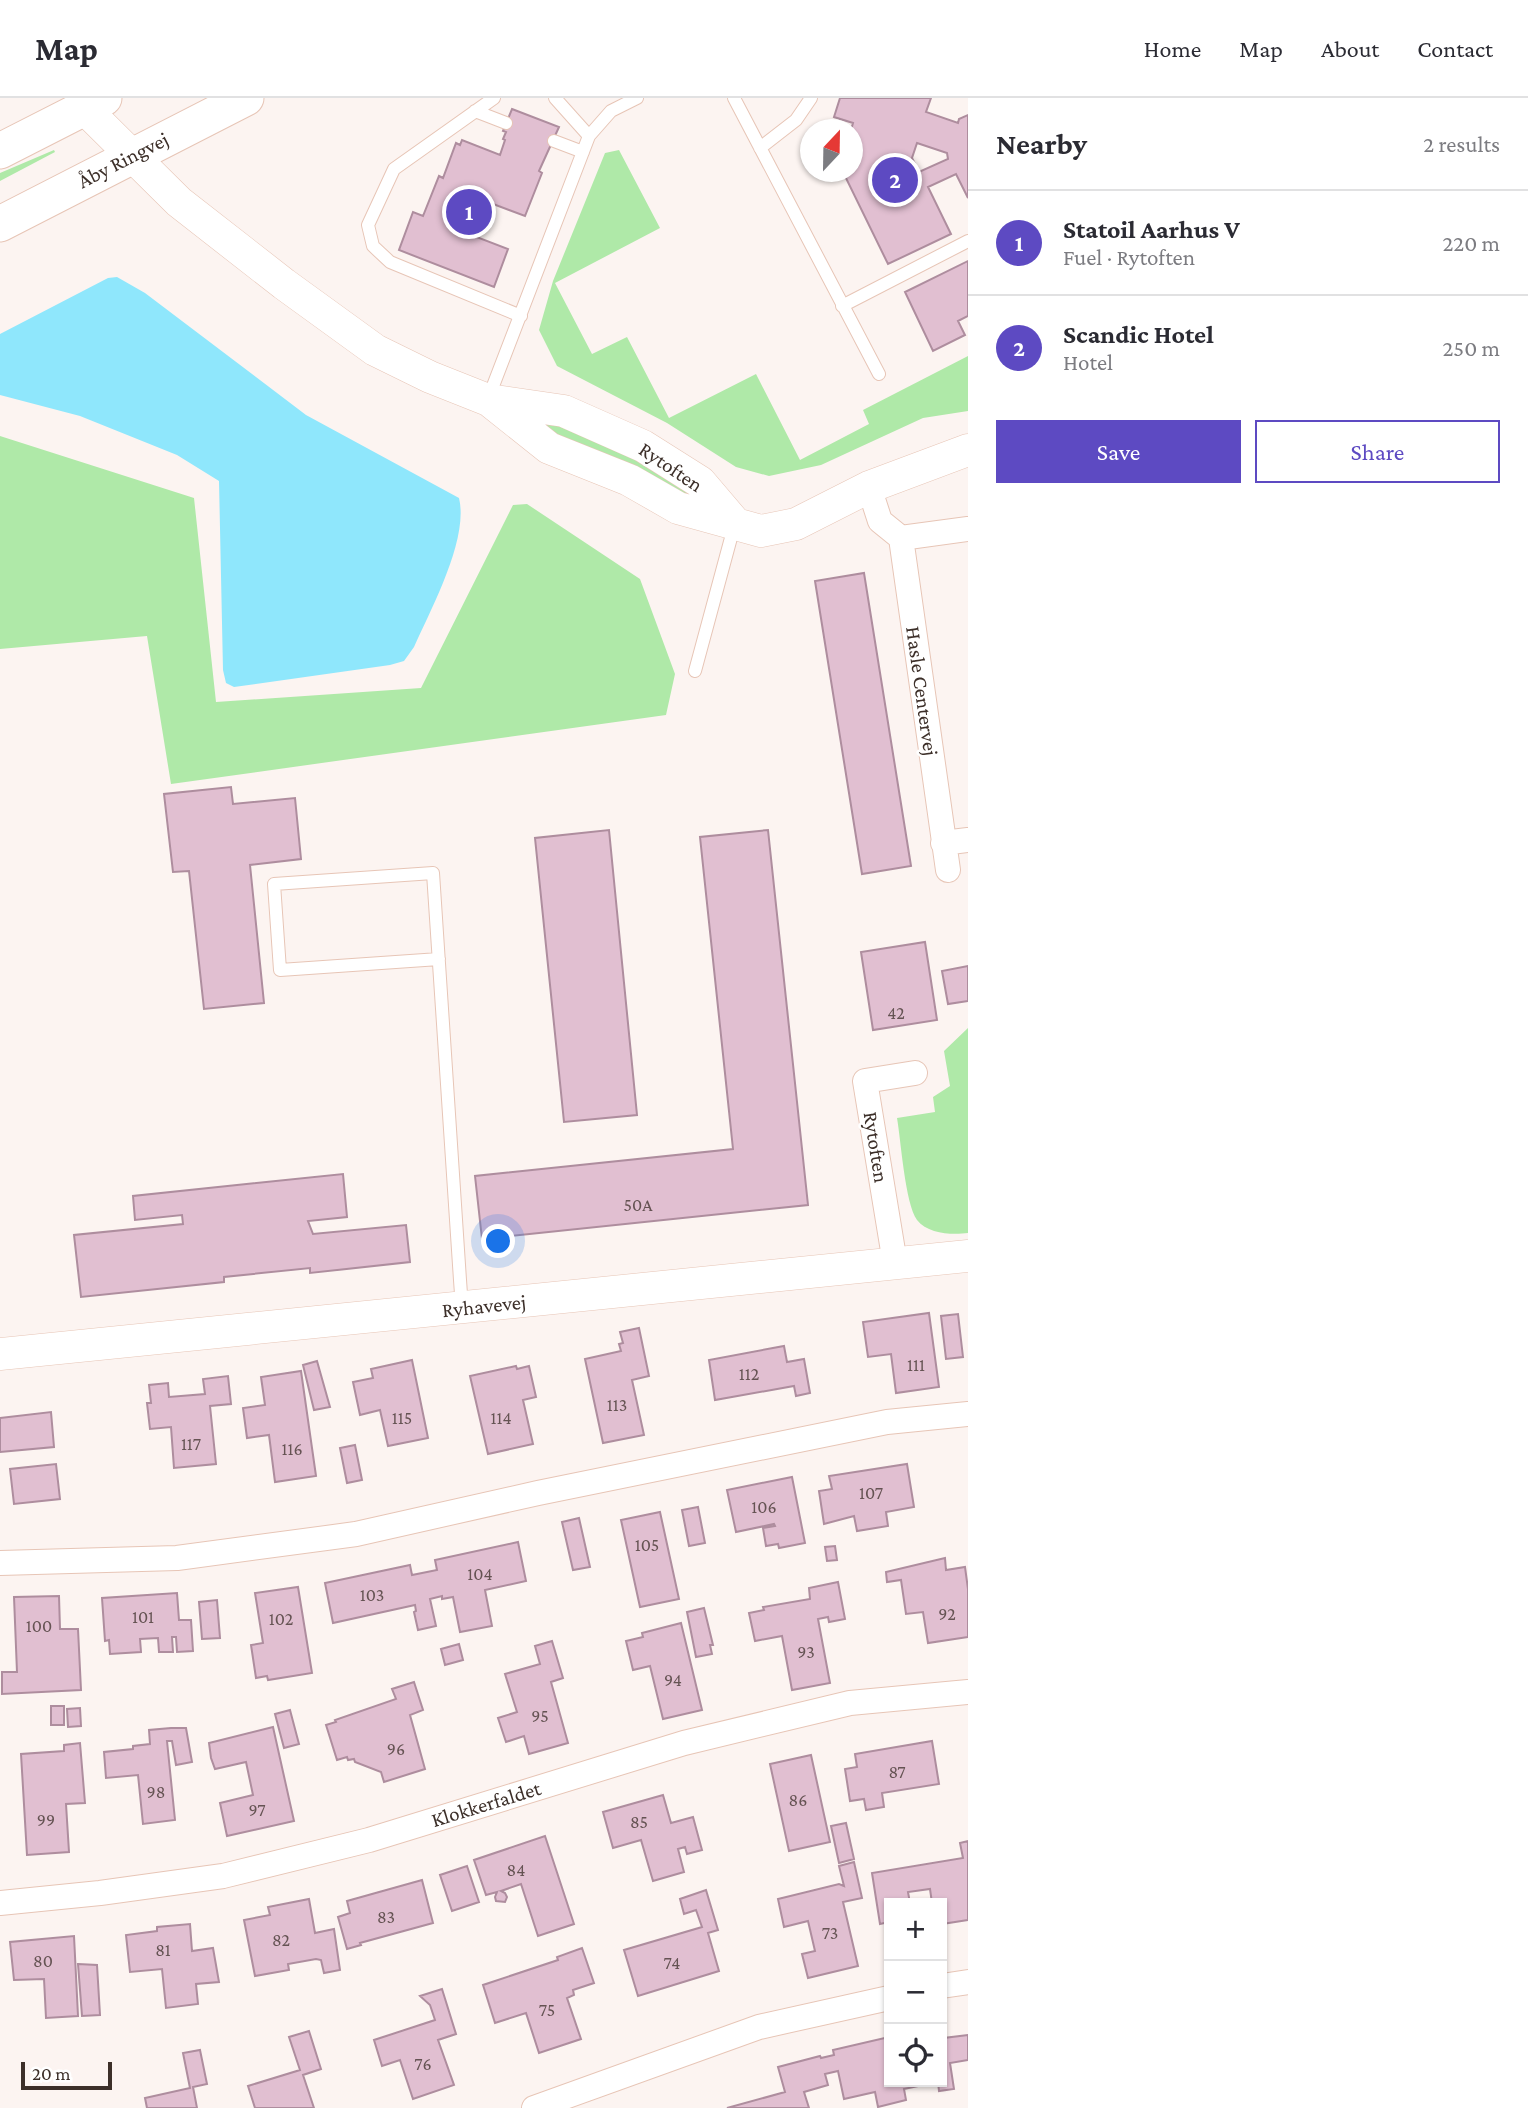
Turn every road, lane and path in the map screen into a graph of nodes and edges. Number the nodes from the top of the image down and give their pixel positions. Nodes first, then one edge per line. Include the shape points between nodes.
1 (246, 98) edge
2 (494, 98) edge
3 (555, 98) edge
4 (637, 98) edge
5 (734, 98) edge
6 (811, 98) edge
7 (87, 101) edge
8 (475, 111) junction
9 (506, 123) dead end
10 (589, 135) junction
11 (554, 141) dead end
12 (760, 148) junction
13 (0, 151) edge
14 (583, 152) junction
15 (132, 155) junction
16 (0, 224) edge
17 (968, 241) edge
18 (842, 306) junction
19 (521, 316) junction
20 (879, 374) dead end
21 (488, 400) junction
22 (968, 450) edge
23 (869, 487) junction
24 (735, 523) junction
25 (968, 529) edge
26 (901, 538) junction
27 (695, 671) dead end
28 (968, 840) edge
29 (943, 844) junction
30 (948, 870) dead end
31 (439, 959) junction
32 (915, 1073) dead end
33 (968, 1256) edge
34 (895, 1263) junction
35 (462, 1308) junction
36 (0, 1353) edge
37 (968, 1414) edge
38 (0, 1563) edge
39 (968, 1692) edge
40 (0, 1903) edge
41 (968, 1982) edge
42 (947, 1985) edge
43 (884, 1999) edge
44 (534, 2108) edge

1 - 15 main road, Åby Ringvej
2 - 8 lane
3 - 10 lane
4 - 10 lane via 611,111
5 - 12 lane
6 - 12 lane via 796,120
7 - 13 main road
7 - 15 street, Rytoften
8 - 9 lane
8 - 19 lane via 394,169 368,225 373,246 390,262
10 - 14 lane
11 - 14 lane
12 - 18 lane
14 - 19 lane
15 - 16 main road, Åby Ringvej
15 - 21 street, Rytoften via 188,209 375,349
17 - 18 lane
18 - 20 lane
19 - 21 lane
21 - 24 street, Rytoften via 564,411 643,446 700,482
22 - 23 street
23 - 24 street via 796,524 761,531
23 - 26 street via 880,521
24 - 27 lane
25 - 26 street
26 - 29 street, Hasle Centervej
28 - 29 street
29 - 30 street, Hasle Centervej
31 - 31 lane via 433,873 274,884 280,970
31 - 35 lane
32 - 34 street, Rytoften via 865,1081
33 - 34 street, Ryhavevej
34 - 35 street, Ryhavevej
35 - 36 street, Ryhavevej
37 - 38 street via 887,1422 356,1534 177,1558
39 - 40 street, Klokkerfaldet via 850,1703 684,1743 369,1840 223,1876
41 - 42 street
43 - 44 street via 759,2027

